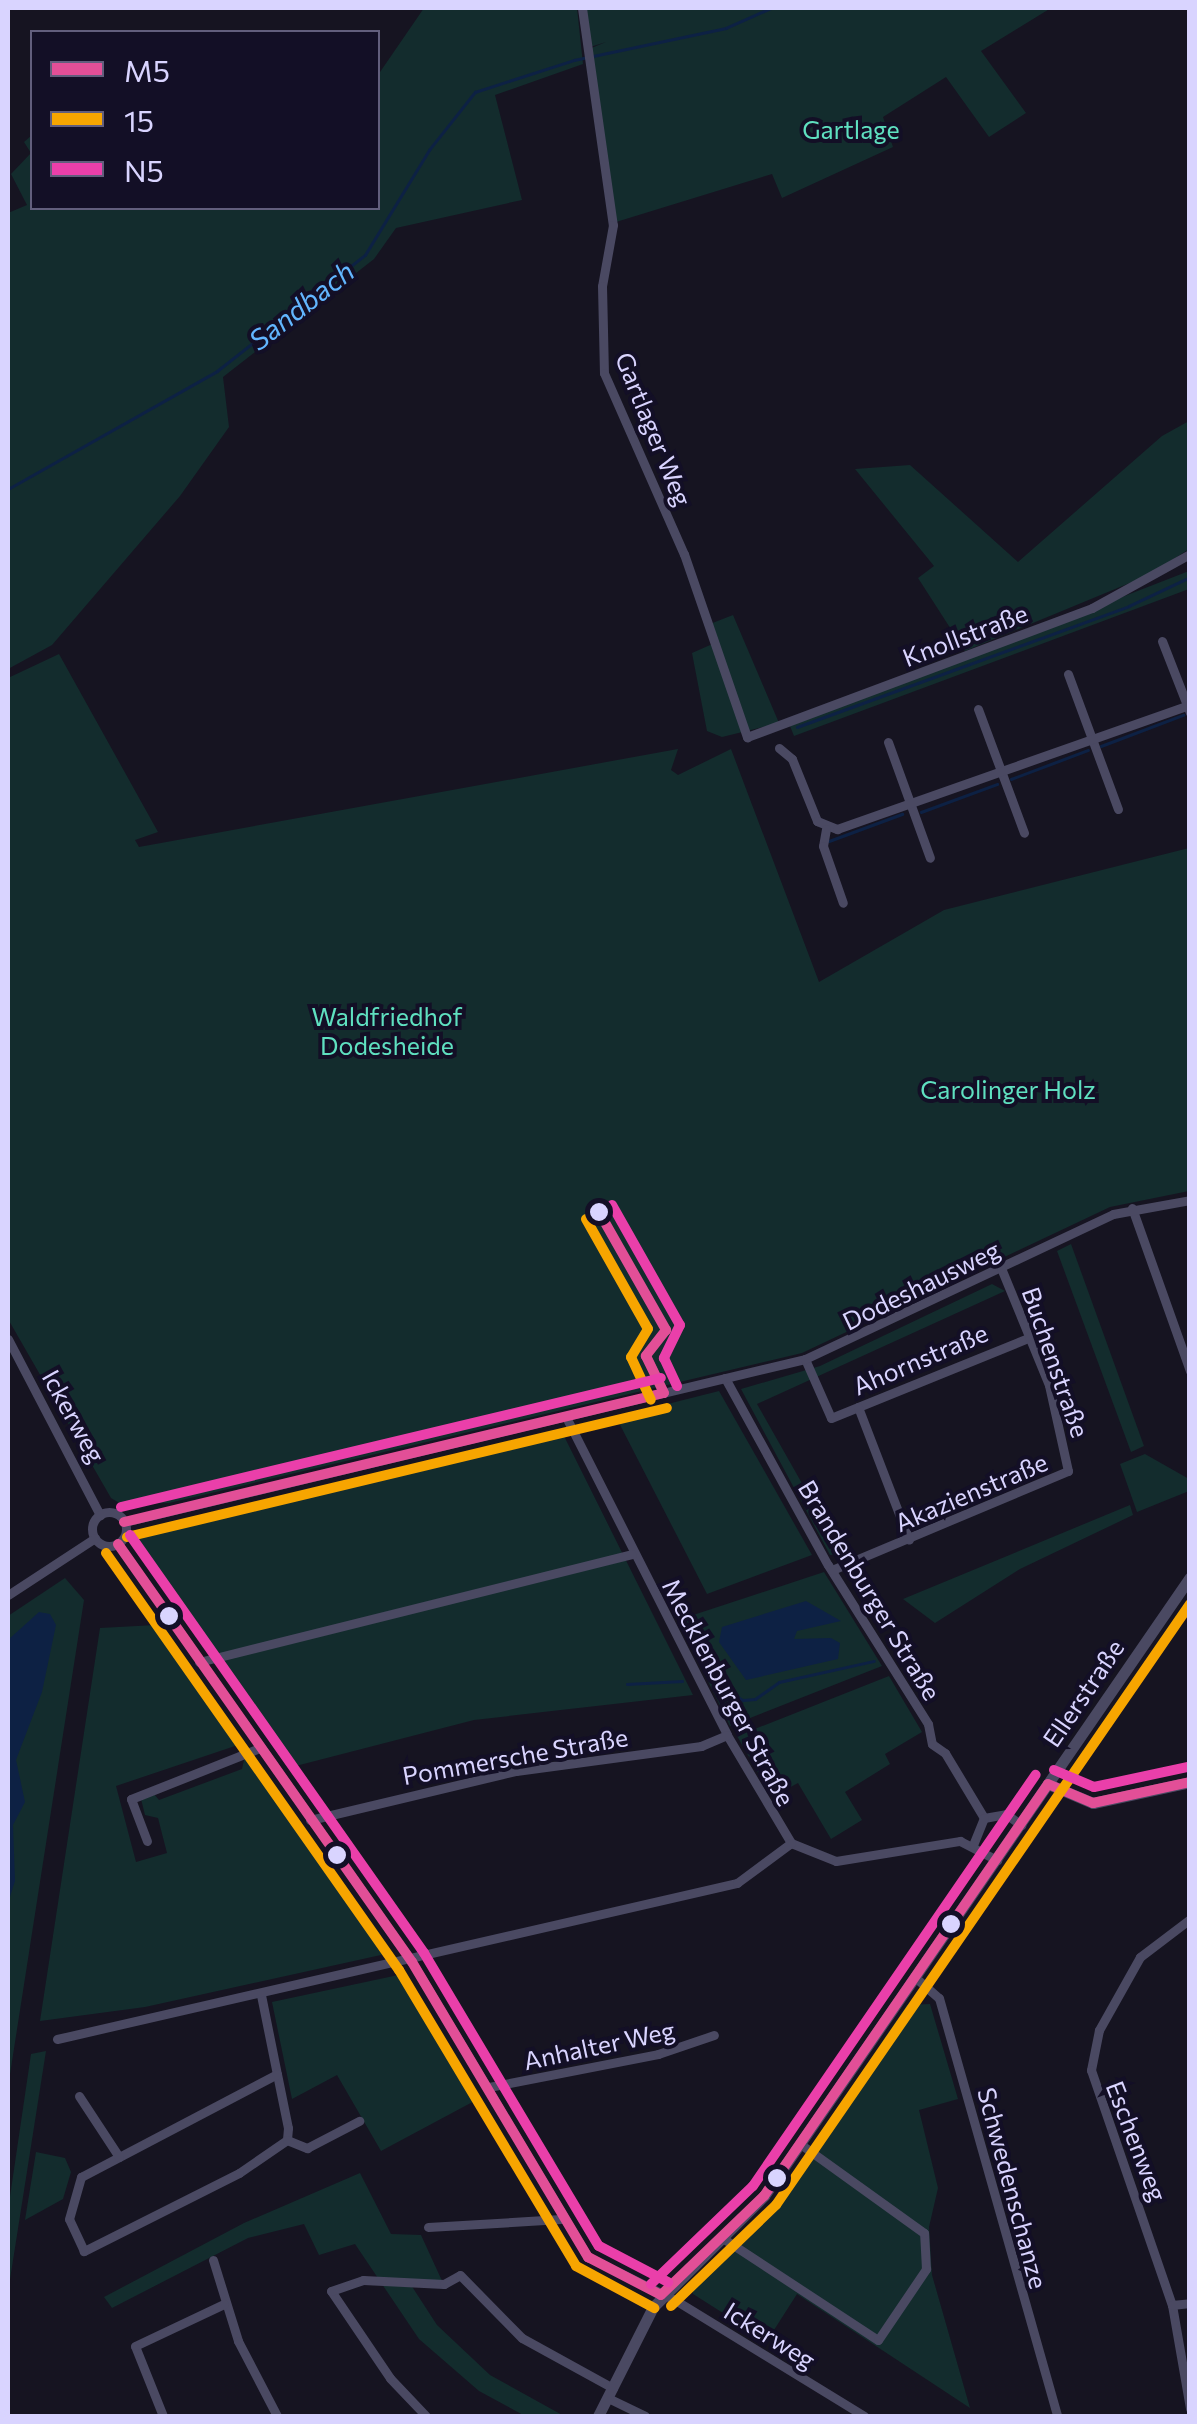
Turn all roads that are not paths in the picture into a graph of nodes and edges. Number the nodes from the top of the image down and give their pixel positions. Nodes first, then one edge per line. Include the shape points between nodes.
1 (582, 8) edge
2 (1190, 554) edge
3 (1162, 640) dead end
4 (1068, 674) dead end
5 (1189, 708) edge
6 (978, 709) dead end
7 (747, 737) joint
8 (1093, 741) junction
9 (888, 742) dead end
10 (780, 748) dead end
11 (1002, 774) junction
12 (912, 808) junction
13 (1118, 809) dead end
14 (826, 829) junction
15 (1024, 833) dead end
16 (930, 858) dead end
17 (844, 903) dead end
18 (1190, 1200) edge
19 (1132, 1208) junction
20 (1001, 1268) junction
21 (1030, 1337) junction
22 (8, 1339) edge
23 (646, 1356) dead end
24 (806, 1359) junction
25 (1190, 1371) edge
26 (725, 1378) junction
27 (664, 1393) junction
28 (858, 1407) junction
29 (566, 1417) junction
30 (1068, 1471) joint
31 (100, 1515) junction
32 (124, 1522) junction
33 (95, 1538) junction
34 (908, 1540) junction
35 (118, 1544) junction
36 (632, 1554) junction
37 (832, 1570) junction
38 (1190, 1577) edge
39 (8, 1595) edge
40 (199, 1662) junction
41 (727, 1735) junction
42 (260, 1748) junction
43 (1190, 1782) edge
44 (1048, 1784) junction
45 (984, 1818) junction
46 (310, 1820) junction
47 (1021, 1825) junction
48 (147, 1841) dead end
49 (792, 1843) junction
50 (974, 1845) junction
51 (997, 1860) junction
52 (1190, 1920) edge
53 (412, 1962) junction
54 (917, 1978) junction
55 (260, 1995) junction
56 (714, 2035) dead end
57 (56, 2040) dead end
58 (277, 2074) junction
59 (489, 2087) junction
60 (79, 2096) dead end
61 (358, 2122) dead end
62 (288, 2140) junction
63 (800, 2144) junction
64 (120, 2157) junction
65 (561, 2219) junction
66 (428, 2227) dead end
67 (724, 2239) junction
68 (212, 2260) dead end
69 (661, 2295) junction
70 (1190, 2303) edge
71 (224, 2304) junction
72 (1172, 2305) junction
73 (610, 2393) junction
74 (1190, 2408) edge
75 (161, 2416) edge
76 (277, 2416) edge
77 (426, 2416) edge
78 (598, 2416) edge
79 (645, 2416) edge
80 (864, 2416) edge
81 (1057, 2416) edge

1 - 7 street, Gartlager Weg via 612,225 602,286 604,373 684,554
2 - 7 street, Knollstraße via 1092,608
3 - 5 street
4 - 8 street
5 - 8 street
6 - 11 street
8 - 11 street
8 - 13 street
9 - 12 street
10 - 14 street via 792,759
11 - 12 street
11 - 15 street
12 - 14 street
12 - 16 street
14 - 17 street via 823,846
18 - 19 street, Dodeshausweg
19 - 20 street, Dodeshausweg
19 - 25 street
20 - 21 street, Buchenstraße
20 - 24 street, Dodeshausweg
21 - 28 street, Ahornstraße
21 - 30 street, Buchenstraße via 1049,1385
22 - 31 street, Ickerweg
23 - 27 street
24 - 26 street, Dodeshausweg
24 - 28 street, Ahornstraße via 831,1418
26 - 27 street, Dodeshausweg
26 - 37 street, Brandenburger Straße
27 - 29 street, Dodeshausweg
28 - 34 street
29 - 32 street, Dodeshausweg
29 - 36 street, Mecklenburger Straße
30 - 34 street, Akazienstraße
31 - 32 street
31 - 33 street
32 - 35 street
33 - 35 street via 104,1546
33 - 39 street
34 - 37 street, Akazienstraße
35 - 40 street, Ickerweg
36 - 40 street
36 - 41 street, Mecklenburger Straße
37 - 45 street, Brandenburger Straße via 928,1724 932,1744
38 - 44 street, Ellerstraße
40 - 42 street, Ickerweg
41 - 46 street, Pommersche Straße via 701,1746 516,1771
41 - 49 street, Mecklenburger Straße
42 - 46 street, Ickerweg
42 - 48 street via 131,1799
43 - 44 street via 1093,1803
44 - 47 street, Ellerstraße
45 - 47 street via 1006,1814
45 - 50 street
46 - 53 street, Ickerweg
47 - 51 street, Ellerstraße
49 - 50 street, Mecklenburger Straße via 836,1861 934,1841
49 - 53 street via 737,1883
50 - 51 street
51 - 54 street, Ellerstraße
52 - 72 street, Eschenweg via 1140,1958 1099,2030 1092,2070
53 - 55 street
53 - 59 street, Ickerweg
54 - 63 street, Ellerstraße
54 - 81 street, Schwedenschanze via 938,1998
55 - 57 street
55 - 58 street
56 - 59 street, Anhalter Weg via 658,2054
58 - 62 street
58 - 64 street
59 - 65 street, Ickerweg
60 - 64 street
61 - 62 street via 307,2148
62 - 64 street via 239,2173 84,2251 70,2228 74,2184
63 - 67 street, Ellerstraße
63 - 67 street via 924,2233 926,2269 878,2340
65 - 66 street
65 - 69 street, Ickerweg via 598,2264
67 - 69 street, Ellerstraße
68 - 71 street
69 - 73 street, Ellerstraße
69 - 80 street, Ickerweg
70 - 72 street
71 - 75 street via 134,2346
71 - 76 street
72 - 74 street, Eschenweg
73 - 77 street via 522,2338 460,2275 444,2284 363,2280 330,2291 390,2378
73 - 78 street, Ellerstraße
73 - 79 street

